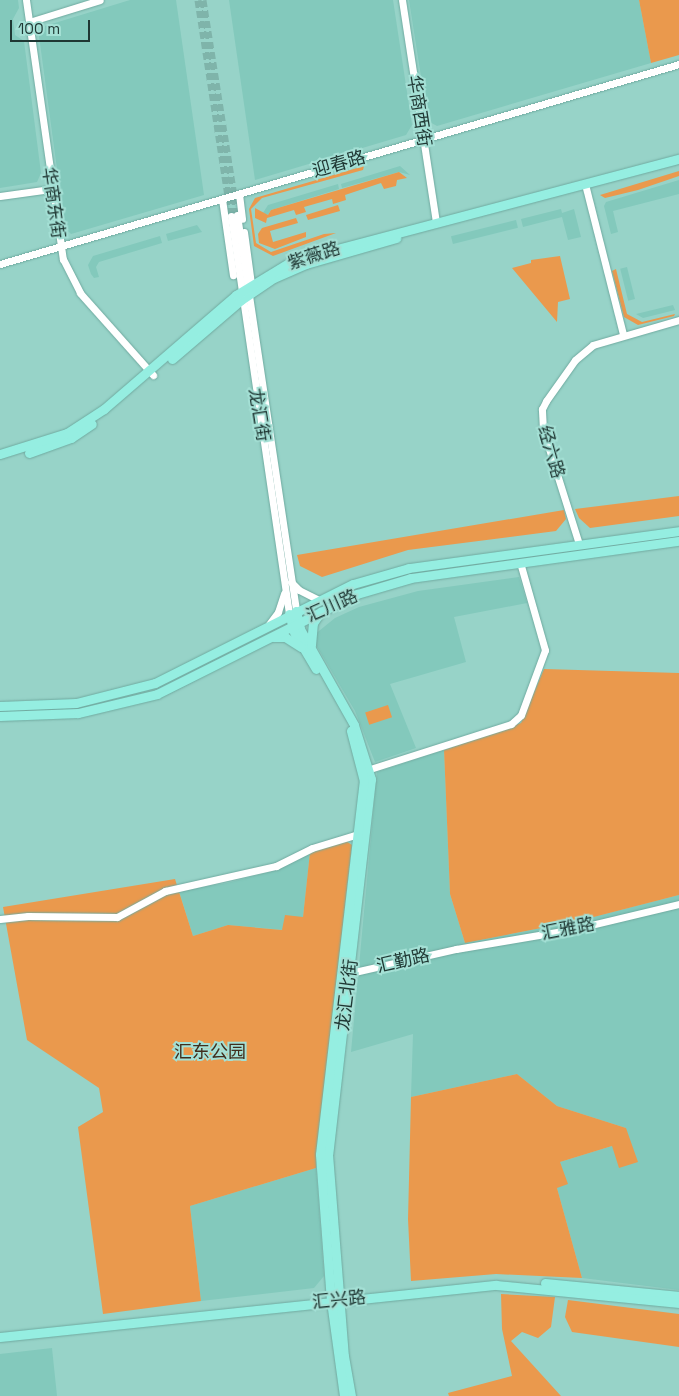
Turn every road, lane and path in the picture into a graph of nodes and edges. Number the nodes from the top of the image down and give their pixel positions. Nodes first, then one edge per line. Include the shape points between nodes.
1 (26, 0) edge
2 (100, 0) edge
3 (402, 0) edge
4 (29, 22) junction
5 (679, 64) edge
6 (423, 140) junction
7 (679, 159) edge
8 (679, 164) edge
9 (585, 186) junction
10 (51, 189) junction
11 (238, 194) junction
12 (0, 196) edge
13 (222, 199) junction
14 (234, 215) tunnel mouth
15 (436, 222) junction
16 (59, 247) junction
17 (0, 264) edge
18 (244, 293) junction
19 (679, 320) edge
20 (623, 334) junction
21 (151, 373) junction
22 (0, 454) edge
23 (0, 460) edge
24 (679, 531) edge
25 (679, 541) edge
26 (579, 544) junction
27 (520, 562) junction
28 (288, 583) junction
29 (319, 600) junction
30 (321, 610) junction
31 (293, 612) junction
32 (294, 623) junction
33 (269, 624) junction
34 (268, 638) junction
35 (309, 651) junction
36 (0, 706) edge
37 (0, 716) edge
38 (370, 769) junction
39 (358, 834) junction
40 (679, 904) edge
41 (0, 919) edge
42 (456, 950) joint
43 (350, 973) junction
44 (679, 1296) edge
45 (335, 1298) junction
46 (679, 1303) edge
47 (0, 1332) edge
48 (0, 1337) edge
49 (344, 1396) edge
50 (351, 1396) edge

1 - 4 street, 华商东街
2 - 4 street
3 - 6 street, 华商西街
4 - 10 street, 华商东街
5 - 6 street, 迎春路
6 - 11 street, 迎春路
6 - 15 street, 华商西街
7 - 9 main road, 紫薇路
8 - 9 main road, 紫薇路
9 - 15 main road, 紫薇路
9 - 18 main road, 紫薇路 via 306,264
9 - 20 street
10 - 12 street
10 - 16 street, 华商东街
11 - 13 street, 迎春路
11 - 18 street
13 - 16 street, 迎春路
13 - 18 street
14 - 18 street, 龙汇街
15 - 18 main road, 紫薇路 via 308,256
16 - 17 street, 迎春路
16 - 21 street, 华商东街 via 69,275 80,293
18 - 21 main road, 紫薇路
18 - 28 street, 龙汇街
19 - 20 street, 经六路
20 - 26 street, 经六路 via 600,341 580,354 542,409 543,430
21 - 22 main road, 紫薇路 via 67,433
21 - 23 main road, 紫薇路 via 71,438
24 - 26 main road, 汇川路
25 - 27 main road, 汇川路
26 - 29 main road, 汇川路 via 409,568 353,584
27 - 30 main road, 汇川路 via 411,578 357,594
27 - 38 street via 545,650 521,715 511,724
28 - 29 street
28 - 31 street, 龙汇街
28 - 33 street via 283,600
29 - 31 main road, 汇川路
30 - 32 main road, 汇川路
30 - 35 main road via 313,622
31 - 32 main road, 龙汇北街
31 - 33 main road, 汇川路
32 - 34 main road, 汇川路
32 - 35 main road, 龙汇北街
33 - 36 main road, 汇川路 via 155,683 76,703
34 - 35 main road via 286,637
34 - 37 main road, 汇川路 via 157,694 78,713
35 - 38 main road, 龙汇北街 via 354,725
35 - 39 main road, 龙汇北街 via 356,744 364,781
38 - 43 main road, 龙汇北街
39 - 41 street via 312,848 276,866 165,890 117,917 20,916
39 - 45 main road, 龙汇北街 via 320,1154
40 - 42 street, 汇雅路 via 574,929
42 - 43 street, 汇勤路
43 - 45 main road, 龙汇北街 via 328,1154
44 - 45 main road via 578,1284 496,1280
45 - 46 main road, 汇兴路 via 496,1285
45 - 47 main road
45 - 48 main road, 汇兴路
45 - 49 main road, 龙汇北街
45 - 50 main road, 龙汇北街

